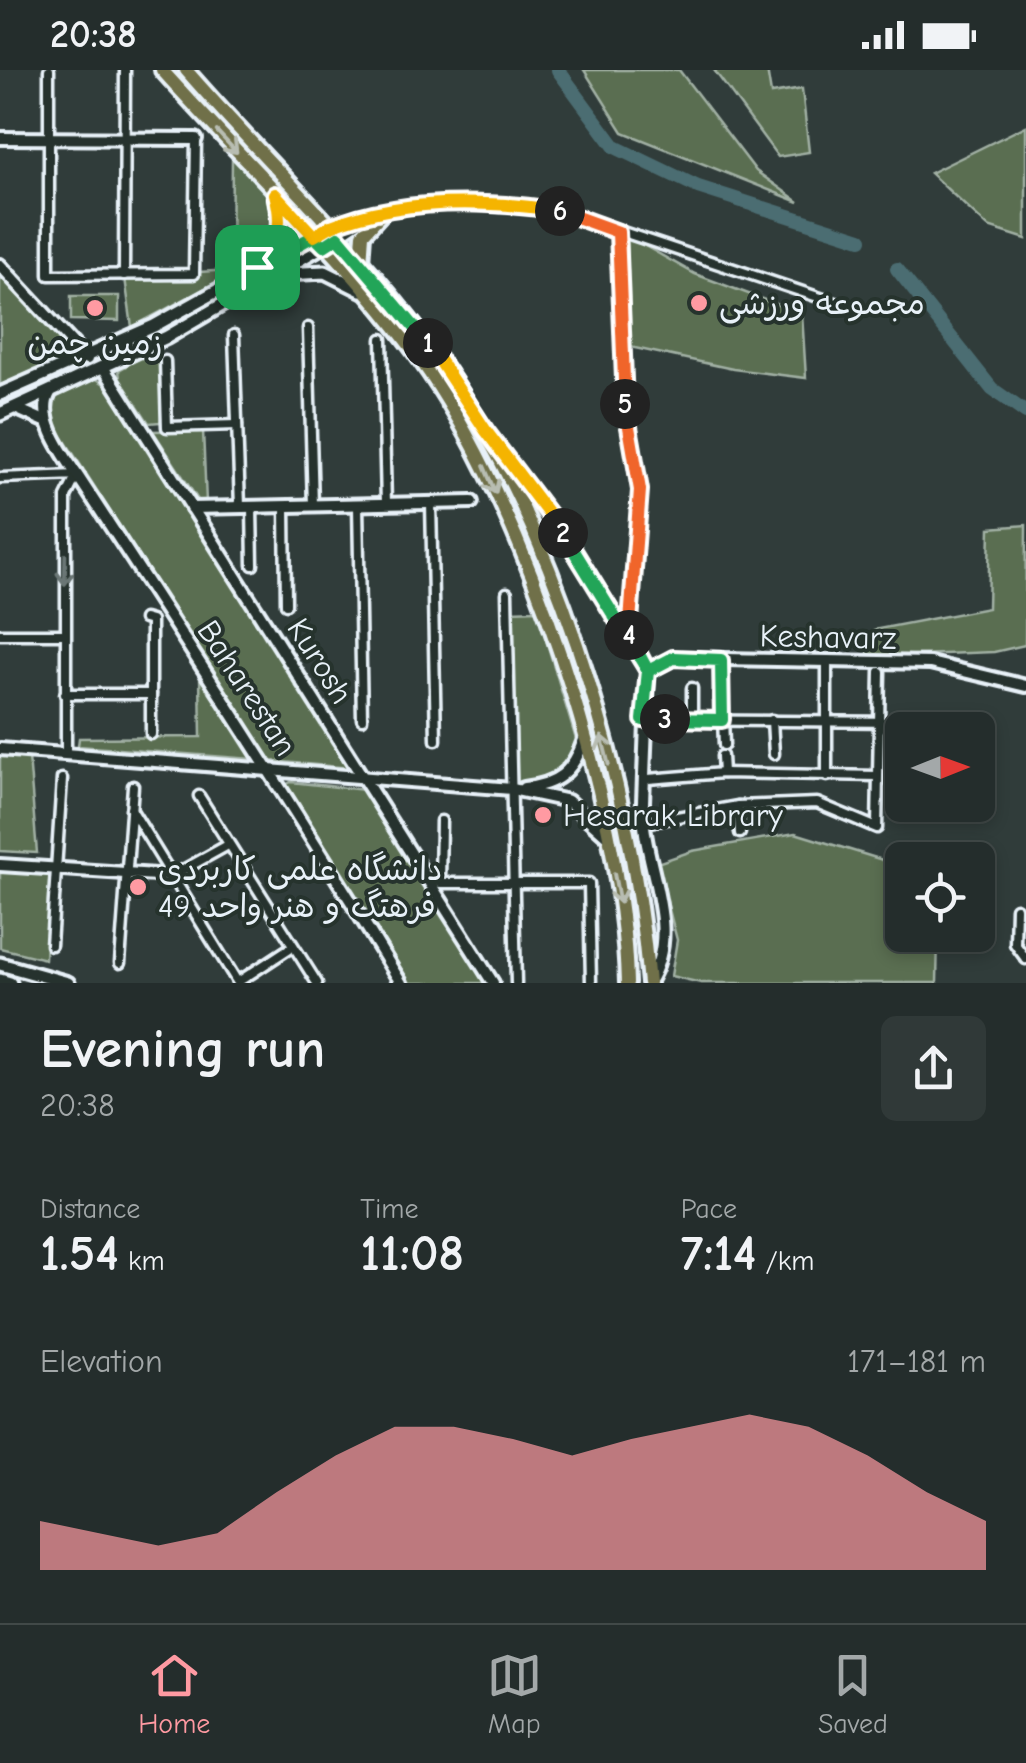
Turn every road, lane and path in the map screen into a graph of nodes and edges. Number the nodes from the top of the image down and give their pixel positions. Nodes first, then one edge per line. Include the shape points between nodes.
1 (48, 70) edge
2 (125, 70) edge
3 (162, 70) edge
4 (186, 70) edge
5 (0, 138) edge
6 (49, 138) junction
7 (124, 139) junction
8 (196, 139) joint
9 (275, 194) junction
10 (375, 215) junction
11 (333, 232) junction
12 (618, 232) junction
13 (319, 241) junction
14 (361, 263) junction
15 (0, 264) edge
16 (257, 267) junction
17 (280, 274) junction
18 (124, 275) junction
19 (363, 291) junction
20 (845, 306) dead end
21 (308, 328) dead end
22 (234, 335) dead end
23 (382, 339) dead end
24 (87, 360) junction
25 (165, 361) dead end
26 (103, 367) junction
27 (50, 392) junction
28 (0, 394) edge
29 (15, 408) junction
30 (0, 414) edge
31 (48, 423) junction
32 (238, 425) junction
33 (486, 431) junction
34 (77, 475) junction
35 (0, 478) edge
36 (472, 502) dead end
37 (431, 503) junction
38 (386, 504) junction
39 (358, 505) junction
40 (286, 506) junction
41 (313, 506) junction
42 (246, 507) junction
43 (192, 508) junction
44 (253, 565) dead end
45 (507, 593) dead end
46 (286, 604) dead end
47 (144, 619) dead end
48 (0, 634) edge
49 (64, 634) junction
50 (629, 636) junction
51 (721, 660) junction
52 (828, 662) junction
53 (648, 671) junction
54 (880, 672) dead end
55 (1026, 686) edge
56 (692, 688) dead end
57 (64, 694) junction
58 (151, 694) junction
59 (692, 718) junction
60 (362, 720) dead end
61 (643, 720) junction
62 (722, 720) junction
63 (772, 720) junction
64 (828, 721) junction
65 (879, 722) junction
66 (885, 722) edge
67 (151, 734) dead end
68 (436, 740) dead end
69 (584, 740) junction
70 (724, 745) dead end
71 (0, 749) edge
72 (66, 754) junction
73 (774, 754) dead end
74 (722, 756) dead end
75 (271, 770) junction
76 (722, 773) junction
77 (827, 776) junction
78 (877, 776) junction
79 (364, 777) junction
80 (62, 778) dead end
81 (648, 779) junction
82 (132, 786) dead end
83 (512, 788) junction
84 (199, 796) dead end
85 (738, 806) junction
86 (131, 810) junction
87 (441, 820) dead end
88 (644, 823) junction
89 (740, 833) dead end
90 (608, 836) junction
91 (228, 845) junction
92 (0, 864) edge
93 (57, 868) junction
94 (126, 873) junction
95 (172, 876) junction
96 (513, 883) junction
97 (1016, 908) dead end
98 (50, 945) dead end
99 (293, 946) junction
100 (1026, 959) edge
101 (0, 964) edge
102 (120, 964) dead end
103 (0, 980) edge
104 (10, 983) edge
105 (68, 983) edge
106 (238, 983) edge
107 (317, 983) edge
108 (401, 983) edge
109 (494, 983) edge
110 (516, 983) edge
111 (591, 983) edge
112 (626, 983) edge
113 (652, 983) edge

1 - 6 street
2 - 7 street
3 -> 9 main road
4 - 11 main road
5 - 6 street
6 - 7 street
6 - 18 street via 49,274
7 - 8 street
7 - 18 street
8 - 18 street via 194,274
9 - 13 main road
9 - 16 main road via 280,228
10 - 11 street
10 - 12 street via 449,203 518,205 560,210
10 - 14 main road via 363,234
11 - 13 main road
11 - 14 main road
12 - 20 street
12 - 50 street via 624,396 640,490
13 - 16 main road
13 - 17 main road
13 - 19 main road
14 - 33 main road via 422,336
15 - 24 street
16 - 24 main road
17 - 19 main road via 324,272
17 - 26 main road
19 -> 69 main road via 420,359 482,461 552,636
21 - 41 street
22 - 32 street
23 - 38 street
24 - 28 main road
25 - 32 street via 167,426
26 - 27 main road
26 - 43 street, Kurosh
27 - 29 main road
27 - 31 street
29 - 30 main road
29 - 31 street
31 - 34 street, Baharestan
32 - 42 street
33 - 50 street via 551,515
113 -> 33 main road via 591,695 550,577
34 - 35 street
34 -> 49 street via 66,497
34 - 75 street, Baharestan
36 - 37 street
37 - 38 street
37 - 68 street
38 - 39 street
39 - 41 street
39 - 60 street
40 - 41 street
40 - 42 street
40 - 46 street
42 - 43 street
42 - 44 street
43 - 79 street, Kurosh
45 - 83 street
47 - 58 street via 151,621
48 - 49 street
49 - 57 street
50 - 53 street
51 - 52 street, Keshavarz
51 - 53 street, Keshavarz via 673,658
51 - 62 street
52 - 55 street, Keshavarz via 930,663
52 - 64 street
53 - 61 street
54 - 65 street
56 - 59 street
57 - 58 street
57 - 72 street
58 - 67 street
59 - 61 street
59 - 62 street
61 - 81 street
62 - 63 street
62 - 70 street
63 - 64 street
63 - 73 street
64 - 65 street
64 - 77 street
65 - 66 street
65 - 78 street
69 - 83 street via 561,778
69 - 90 main road
71 - 72 street
72 - 75 street
74 - 76 street
75 - 79 street
75 - 108 street, Baharestan
76 - 77 street
76 - 81 street
77 - 78 street
78 - 85 street via 878,828 817,804
79 - 83 street
79 - 109 street, Kurosh
80 - 93 street
81 - 88 street
82 - 86 street
83 - 90 street via 568,801
83 - 96 street
84 - 91 street
85 - 88 street
85 - 89 street
86 - 94 street
86 - 95 street
87 - 96 street via 440,884
88 - 113 street via 661,910 663,960
90 -> 112 main road
91 - 95 street
91 - 99 street
92 - 93 street
93 - 94 street
93 - 98 street
94 - 95 street
94 - 102 street
95 - 106 street
96 - 110 street
96 - 111 street via 589,883
97 - 100 street via 1015,944
99 - 106 street
99 - 107 street
101 - 105 main road
103 - 104 main road

